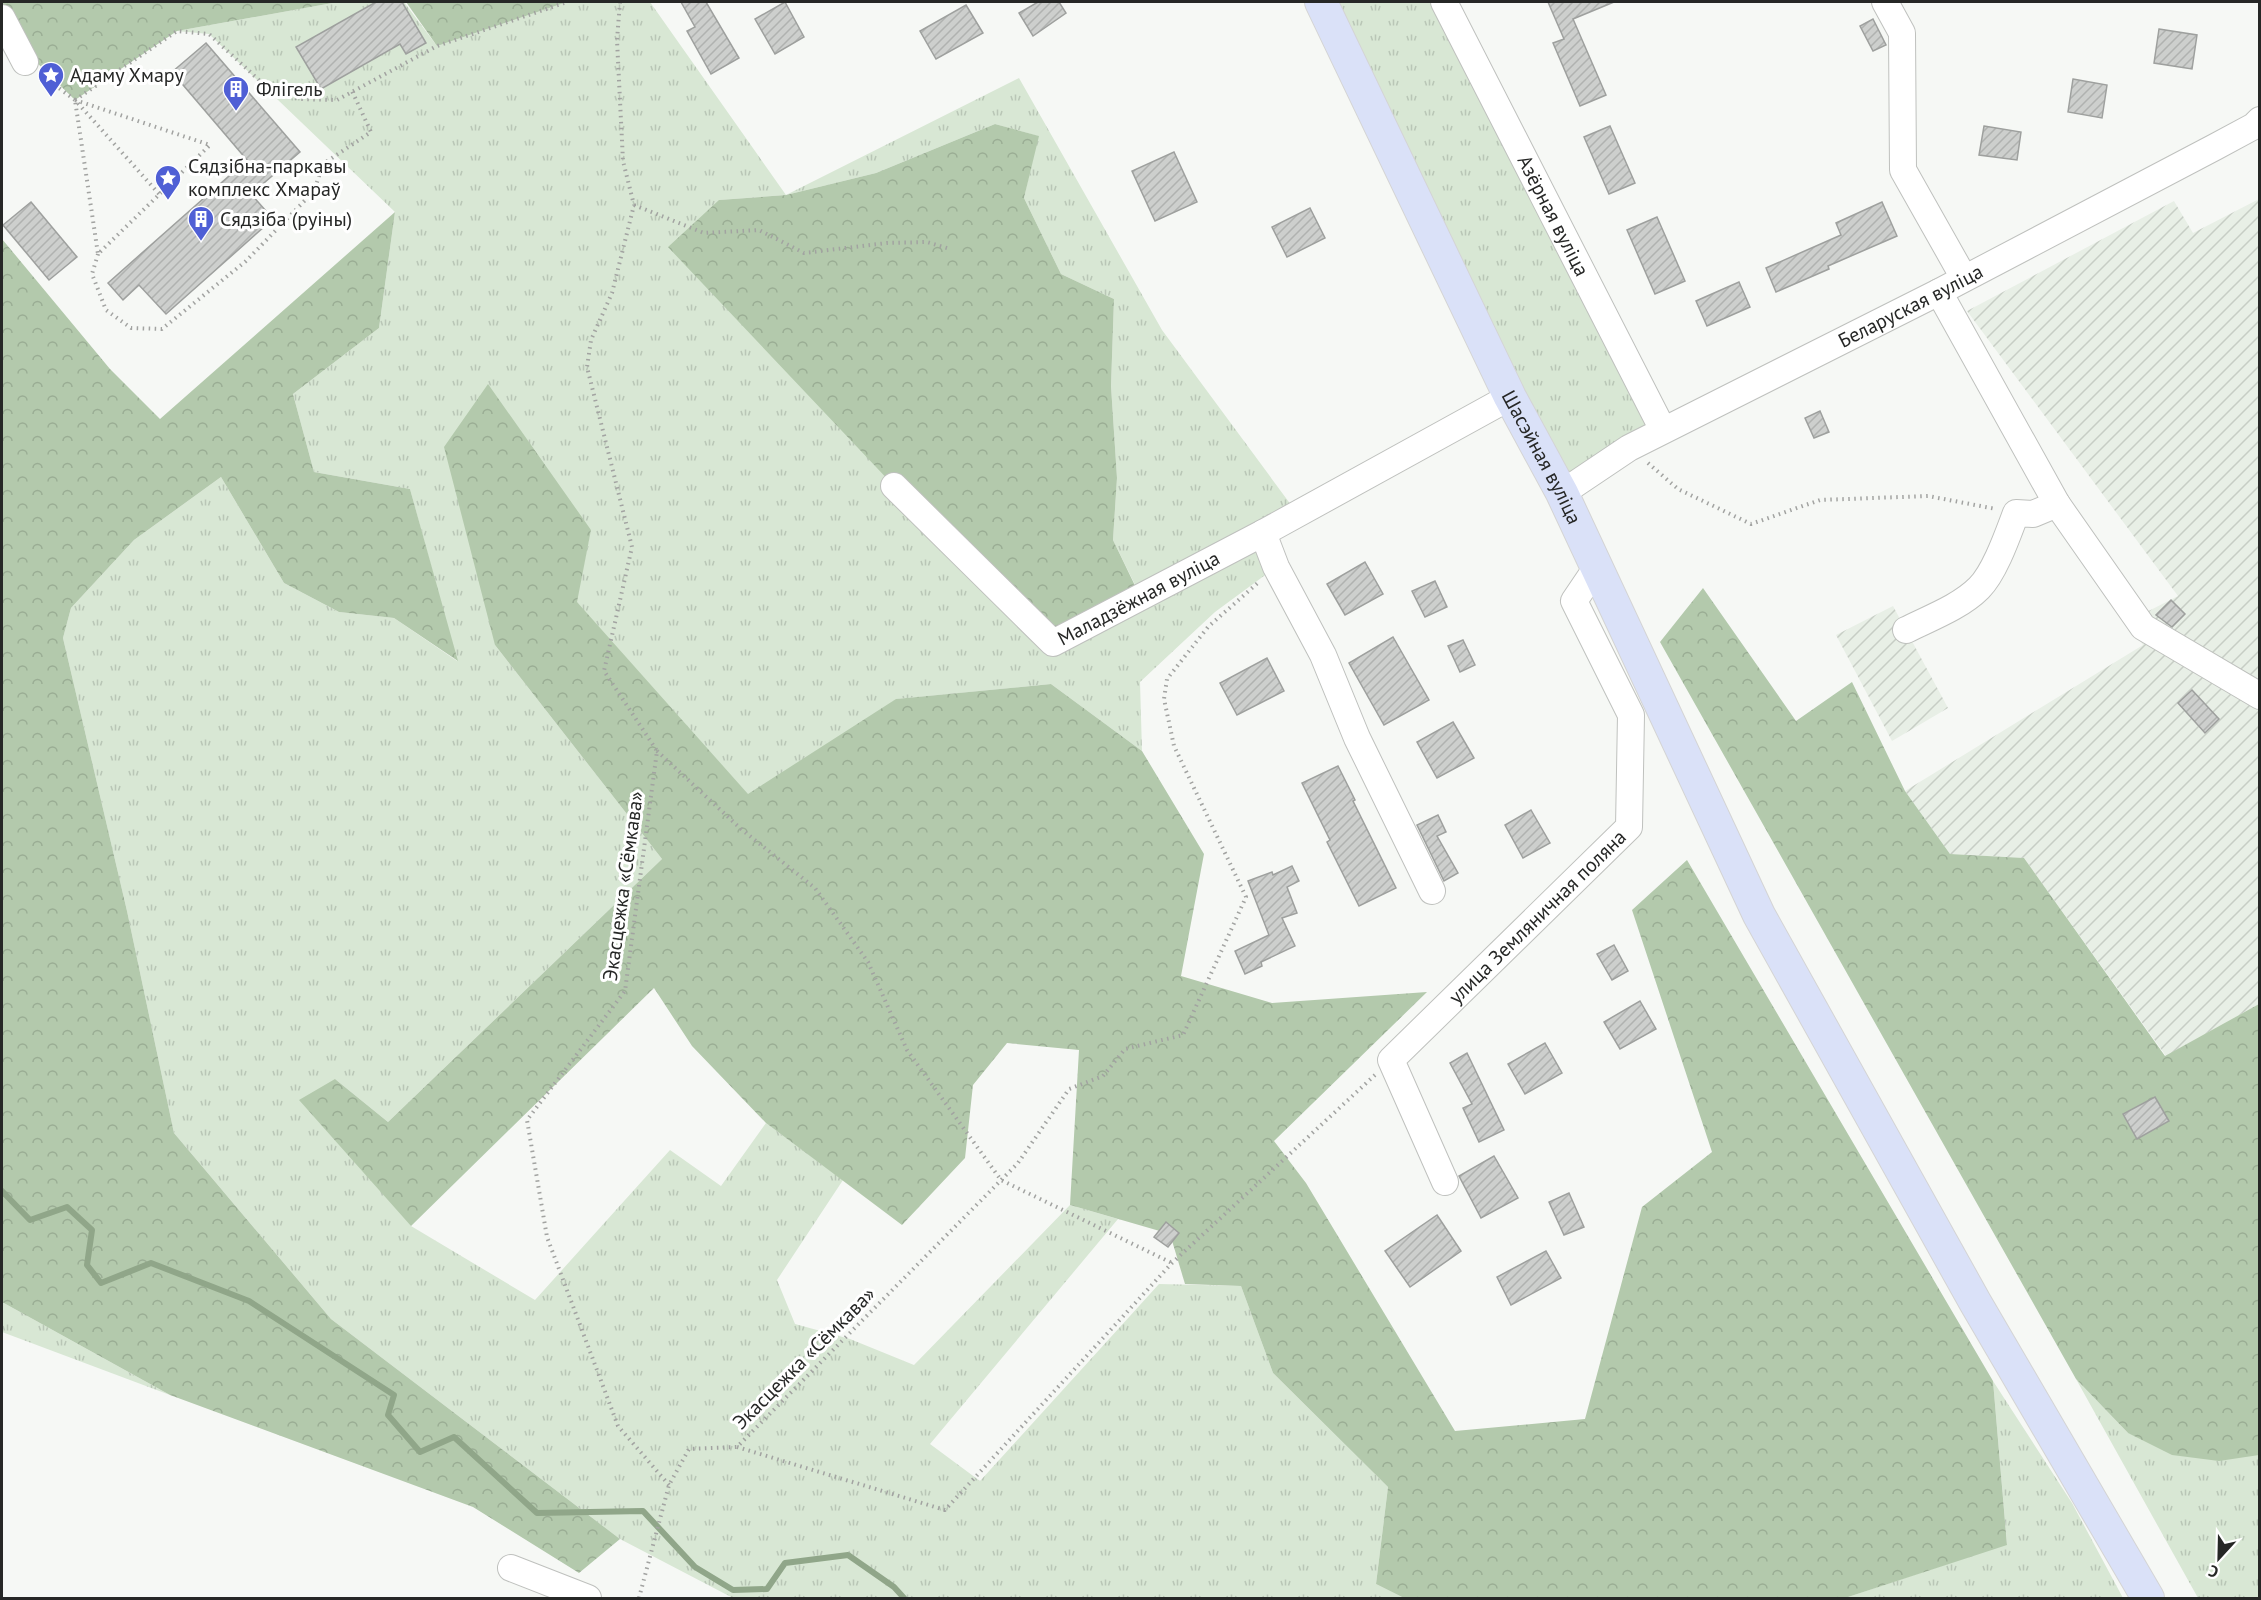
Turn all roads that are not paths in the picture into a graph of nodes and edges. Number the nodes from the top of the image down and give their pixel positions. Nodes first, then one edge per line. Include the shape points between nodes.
1 (1322, 2) edge
2 (1444, 2) edge
3 (1886, 2) edge
4 (2, 18) edge
5 (25, 62) road end
6 (2259, 120) edge
7 (1964, 278) junction
8 (1939, 292) junction
9 (1510, 397) junction
10 (1663, 430) junction
11 (894, 486) dead end
12 (1562, 493) junction
13 (2056, 504) junction
14 (1263, 532) junction
15 (1597, 567) junction
16 (1906, 630) dead end
17 (2259, 696) edge
18 (1432, 891) dead end
19 (1445, 1182) dead end
20 (511, 1568) dead end
21 (588, 1599) edge
22 (2148, 1599) edge

1 - 9 main road, Шасэйная вуліца
2 - 10 street, Азёрная вуліца
3 - 7 street via 1902,33 1903,170
4 - 5 street
6 - 7 street, Беларуская вуліца via 2215,147
7 - 8 street, Беларуская вуліца
8 - 10 street, Беларуская вуліца
8 - 13 street
9 - 12 main road, Шасэйная вуліца
9 - 14 street, Маладзёжная вуліца
10 - 12 street, Беларуская вуліца
11 - 14 street, Маладзёжная вуліца via 1053,643
12 - 15 main road, Шасэйная вуліца
13 - 16 street via 2033,514 2016,513 1980,587 1954,606
13 - 17 street via 2144,627
14 - 18 street via 1276,567 1323,655 1357,738
15 - 19 street, улица Земляничная поляна via 1574,601 1631,715 1629,827 1391,1060
15 - 22 main road, Шасэйная вуліца via 1759,915
20 - 21 street

